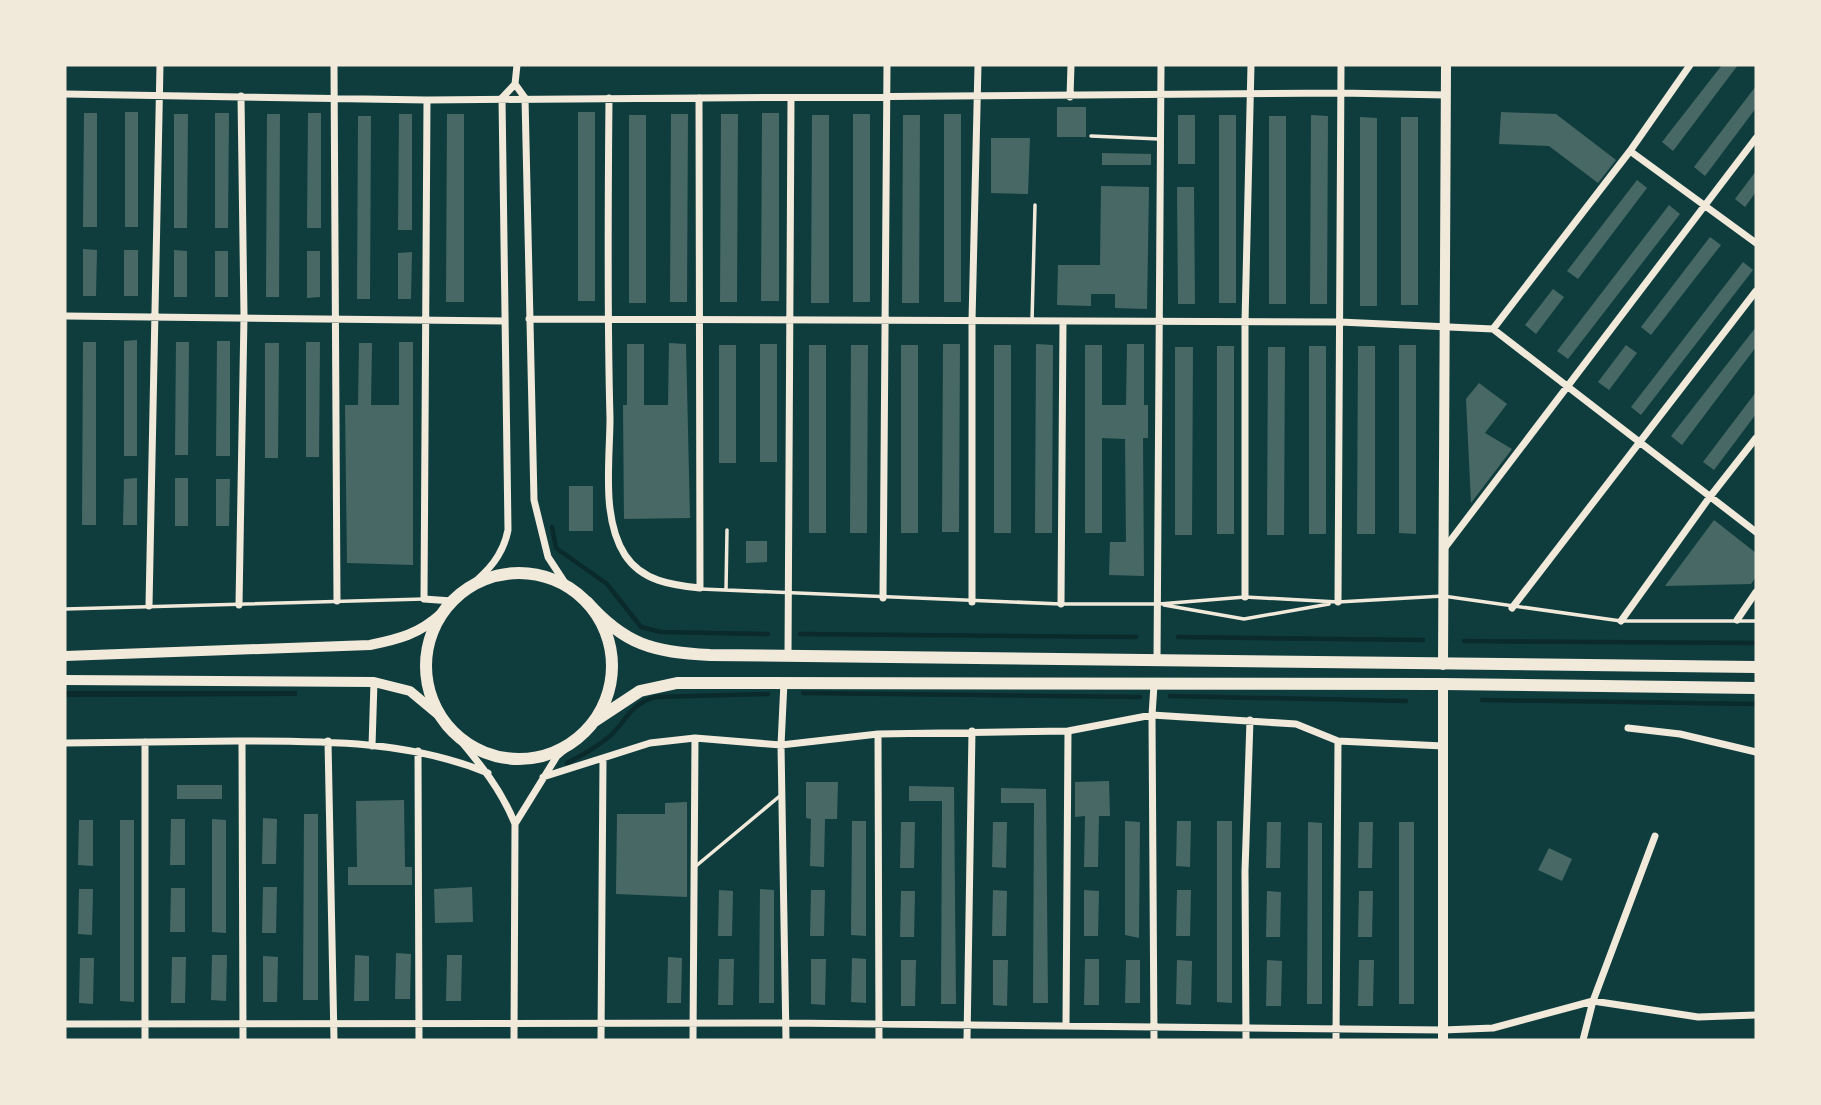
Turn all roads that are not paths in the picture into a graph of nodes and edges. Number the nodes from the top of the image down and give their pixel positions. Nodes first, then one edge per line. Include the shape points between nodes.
1 (160, 65) edge
2 (334, 65) edge
3 (516, 65) edge
4 (887, 65) edge
5 (978, 65) edge
6 (1070, 65) edge
7 (1161, 65) edge
8 (1251, 65) edge
9 (1341, 65) edge
10 (1447, 65) edge
11 (1690, 65) edge
12 (515, 83) junction
13 (1340, 93) junction
14 (65, 94) edge
15 (1250, 95) junction
16 (1446, 95) junction
17 (160, 96) junction
18 (241, 96) junction
19 (977, 96) junction
20 (1161, 96) junction
21 (336, 97) junction
22 (886, 97) junction
23 (1070, 97) junction
24 (502, 98) junction
25 (525, 98) junction
26 (609, 98) junction
27 (699, 98) junction
28 (426, 100) junction
29 (791, 100) junction
30 (1091, 136) dead end
31 (1756, 138) edge
32 (1161, 139) junction
33 (1630, 151) junction
34 (1035, 205) dead end
35 (1706, 205) junction
36 (1756, 243) edge
37 (1756, 291) edge
38 (65, 316) edge
39 (153, 316) junction
40 (244, 316) junction
41 (336, 318) junction
42 (702, 318) junction
43 (884, 318) junction
44 (425, 319) junction
45 (529, 319) junction
46 (608, 319) junction
47 (791, 320) junction
48 (1159, 320) junction
49 (505, 321) junction
50 (972, 321) junction
51 (1032, 321) junction
52 (1063, 321) junction
53 (1340, 321) junction
54 (1245, 322) junction
55 (1445, 327) junction
56 (1493, 329) junction
57 (1568, 387) junction
58 (1756, 438) edge
59 (1640, 444) junction
60 (1709, 498) junction
61 (727, 530) dead end
62 (1756, 532) edge
63 (1444, 549) junction
64 (567, 586) junction
65 (469, 587) junction
66 (700, 589) junction
67 (726, 590) junction
68 (1756, 592) edge
69 (789, 593) junction
70 (1443, 596) junction
71 (1245, 597) junction
72 (883, 598) junction
73 (424, 599) junction
74 (337, 601) junction
75 (452, 601) junction
76 (587, 602) junction
77 (972, 602) junction
78 (1338, 602) junction
79 (1061, 604) junction
80 (1159, 604) junction
81 (239, 605) junction
82 (149, 606) junction
83 (1512, 608) junction
84 (65, 609) edge
85 (442, 614) junction
86 (1737, 620) junction
87 (1621, 621) junction
88 (1756, 621) edge
89 (65, 656) edge
90 (788, 657) junction
91 (1157, 660) junction
92 (1443, 665) junction
93 (1756, 667) edge
94 (65, 680) edge
95 (374, 682) junction
96 (784, 682) junction
97 (1443, 684) junction
98 (1154, 685) junction
99 (1756, 688) edge
100 (1152, 715) junction
101 (440, 716) junction
102 (1251, 720) junction
103 (593, 722) junction
104 (1628, 728) dead end
105 (972, 731) junction
106 (1068, 731) junction
107 (878, 734) junction
108 (456, 735) junction
109 (695, 738) junction
110 (242, 741) junction
111 (328, 741) junction
112 (1338, 741) junction
113 (145, 742) junction
114 (65, 743) edge
115 (571, 744) junction
116 (781, 745) junction
117 (372, 746) junction
118 (1443, 746) junction
119 (418, 751) junction
120 (1756, 752) edge
121 (603, 759) junction
122 (488, 773) junction
123 (543, 777) junction
124 (782, 794) junction
125 (515, 824) junction
126 (1655, 836) dead end
127 (694, 867) junction
128 (1593, 1001) junction
129 (1756, 1015) edge
130 (420, 1022) junction
131 (514, 1023) junction
132 (601, 1023) junction
133 (785, 1023) junction
134 (65, 1024) edge
135 (145, 1024) junction
136 (243, 1025) junction
137 (879, 1025) junction
138 (334, 1026) junction
139 (693, 1026) junction
140 (1066, 1026) junction
141 (1154, 1026) junction
142 (1247, 1026) junction
143 (967, 1027) junction
144 (1336, 1027) junction
145 (1443, 1035) edge
146 (145, 1040) edge
147 (243, 1040) edge
148 (334, 1040) edge
149 (419, 1040) edge
150 (513, 1040) edge
151 (601, 1040) edge
152 (693, 1040) edge
153 (786, 1040) edge
154 (879, 1040) edge
155 (967, 1040) edge
156 (1154, 1040) edge
157 (1247, 1040) edge
158 (1336, 1040) edge
159 (1583, 1040) edge

1 - 17 street
2 - 21 street
3 - 12 street
4 - 22 street
5 - 19 street
6 - 23 street
7 - 20 street
8 - 15 street
9 - 13 street
10 - 16 street
11 - 33 street
12 - 24 street
12 - 25 street
13 - 15 street
13 - 16 street
13 - 53 street
14 - 17 street
15 - 20 street
15 - 54 street
16 - 55 street
17 - 18 street
17 - 39 street
18 - 21 street
18 - 40 street
19 - 22 street
19 - 23 street
19 - 50 street
20 - 23 street
20 - 32 street
21 - 28 street
21 - 41 street
22 - 29 street
22 - 43 street
24 - 25 street
24 - 28 street
24 - 49 street
25 - 26 street
25 - 45 street
26 - 27 street
26 - 46 street
27 - 29 street
27 - 42 street
28 - 44 street
29 - 47 street
30 - 32 lane
31 - 35 street
32 - 48 street
33 - 35 street
33 - 56 street
34 - 51 lane
35 - 36 street
35 - 57 street
37 - 59 street
38 - 39 street
39 - 40 street
39 - 82 street
40 - 41 street
40 - 81 street
41 - 44 street
41 - 74 street
42 - 46 street
42 - 47 street
42 - 66 street
43 - 47 street
43 - 50 street
43 - 72 street
44 - 49 street
44 - 73 street
45 - 46 street
45 - 64 street via 534,500 548,557
46 - 66 street via 612,519 617,537 637,569 654,580
47 - 69 street
48 - 52 street
48 - 54 street
48 - 80 street
49 - 65 street via 509,504 505,547 490,569
50 - 51 street
50 - 77 street
51 - 52 street
52 - 79 street
53 - 54 street
53 - 55 street
53 - 78 street
54 - 71 street
55 - 56 street
55 - 63 street
56 - 57 street
57 - 59 street
57 - 63 street
58 - 60 street
59 - 60 street
59 - 83 street
60 - 62 street
60 - 87 street
61 - 67 lane
63 - 70 street
64 - 65 main road via 542,575 515,573
64 - 76 main road
65 - 75 main road
66 - 67 lane
67 - 69 lane
68 - 86 street
69 - 72 lane
69 - 90 street
70 - 78 lane
70 - 83 lane
70 - 92 street
71 - 78 lane
71 - 80 lane
72 - 77 lane
73 - 74 lane
73 - 75 street
74 - 81 lane
75 - 85 main road
76 - 90 main road via 622,635 657,650
76 - 103 main road via 601,622 612,663 610,684
77 - 79 lane
78 - 80 lane via 1244,619
79 - 80 lane
80 - 91 street
81 - 82 lane
82 - 84 lane
83 - 87 lane
85 - 89 main road via 408,637 370,645
85 - 101 main road via 430,638 426,665 429,691
86 - 87 lane
86 - 88 lane
90 - 91 main road
91 - 92 main road
92 - 93 main road
94 - 95 main road
95 - 101 main road via 410,691
95 - 117 street
96 - 98 main road
96 - 103 main road via 656,686 624,699
96 - 116 street
97 - 98 main road
97 - 99 main road
97 - 118 street
98 - 100 street
100 - 102 street
100 - 106 street
100 - 141 street
101 - 108 main road
102 - 112 street via 1296,724
102 - 142 street via 1245,871
103 - 115 main road
104 - 120 street via 1680,734
105 - 106 street
105 - 107 street
105 - 143 street
106 - 140 street
107 - 116 street
107 - 137 street
108 - 115 main road via 476,749 512,759 549,755
108 - 122 street
109 - 116 street
109 - 121 street via 649,743
109 - 127 street
110 - 111 street
110 - 113 street
110 - 136 street
111 - 117 street
111 - 138 street
112 - 118 street
112 - 144 street
113 - 114 street
113 - 135 street
115 - 123 street
116 - 124 street
117 - 119 street
118 - 145 street
119 - 122 street
119 - 130 street
121 - 123 street
121 - 132 street
122 - 125 street
123 - 125 street
124 - 127 lane
124 - 133 street
125 - 131 street
126 - 128 street
127 - 139 street
128 - 129 street via 1698,1017
128 - 145 street via 1493,1028
128 - 159 street
130 - 131 street
130 - 138 street
130 - 149 street
131 - 132 street
131 - 150 street
132 - 139 street
132 - 151 street
133 - 137 street
133 - 139 street
133 - 153 street
134 - 135 street
135 - 136 street
135 - 146 street
136 - 138 street
136 - 147 street
137 - 143 street
137 - 154 street
138 - 148 street
139 - 152 street
140 - 141 street
140 - 143 street
141 - 142 street
141 - 156 street
142 - 144 street
142 - 157 street
143 - 155 street
144 - 145 street
144 - 158 street

